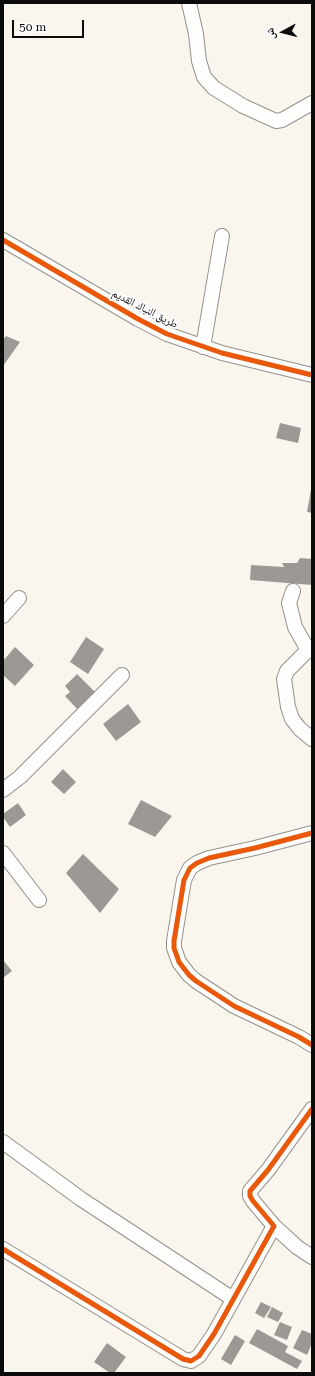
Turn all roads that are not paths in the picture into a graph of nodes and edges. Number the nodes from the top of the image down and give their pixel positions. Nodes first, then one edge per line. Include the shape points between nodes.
1 (189, 3) edge
2 (312, 103) edge
3 (222, 236) dead end
4 (3, 240) edge
5 (203, 347) junction
6 (312, 375) edge
7 (293, 591) dead end
8 (19, 598) dead end
9 (3, 616) edge
10 (310, 650) edge
11 (122, 675) dead end
12 (312, 739) edge
13 (3, 790) edge
14 (312, 833) edge
15 (3, 853) edge
16 (38, 900) dead end
17 (312, 1045) edge
18 (312, 1109) edge
19 (3, 1142) edge
20 (274, 1226) junction
21 (3, 1249) edge
22 (312, 1257) edge
23 (233, 1299) junction

1 - 2 street via 199,62 204,77 214,88 243,106 276,121
3 - 5 street
4 - 5 street, طريق النباك القديم via 138,319 167,334
5 - 6 street, طريق النباك القديم
7 - 10 street via 289,603 295,627
8 - 9 street
10 - 12 street via 287,672 284,679 292,719
11 - 13 street via 20,777
14 - 17 street via 209,858 190,868 184,880 174,941 179,962 196,981 234,1006
15 - 16 street
18 - 20 street via 250,1191 253,1201
19 - 23 street via 81,1199
20 - 22 street
20 - 23 street
21 - 23 street via 183,1359 191,1361 198,1356 214,1334

